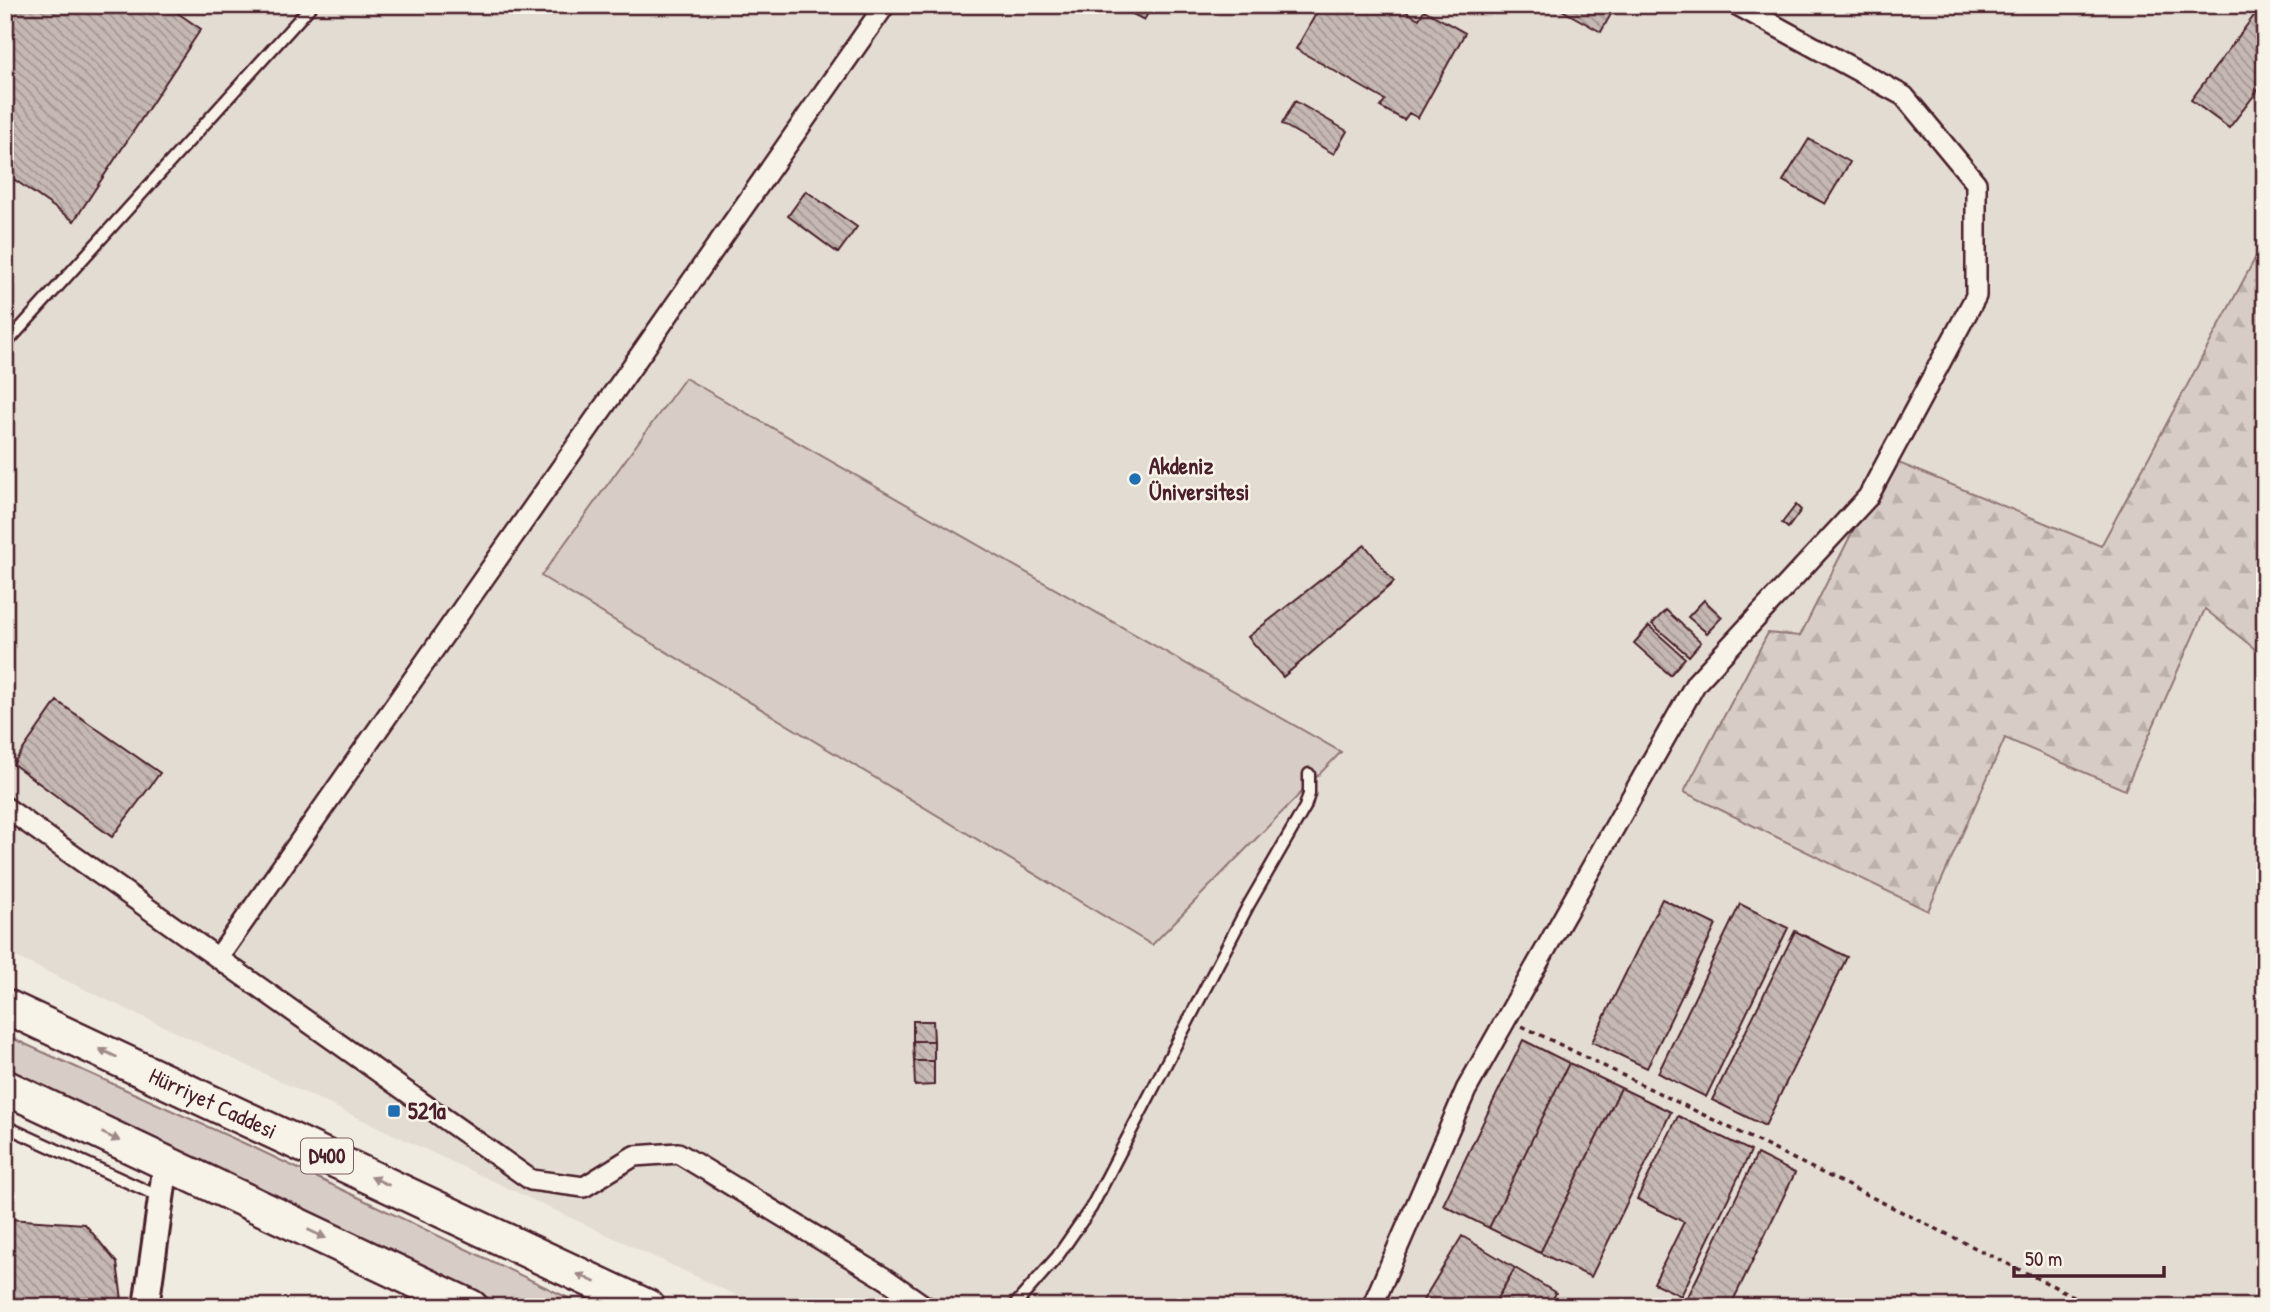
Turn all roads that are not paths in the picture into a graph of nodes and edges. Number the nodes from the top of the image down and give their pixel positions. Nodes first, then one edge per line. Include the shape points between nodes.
1 (312, 5) edge
2 (885, 5) edge
3 (1737, 5) edge
4 (5, 345) edge
5 (1309, 774) dead end
6 (5, 807) edge
7 (218, 958) junction
8 (5, 1006) edge
9 (5, 1087) edge
10 (5, 1126) edge
11 (166, 1163) junction
12 (161, 1197) junction
13 (146, 1307) edge
14 (471, 1307) edge
15 (648, 1307) edge
16 (926, 1307) edge
17 (1013, 1307) edge
18 (1372, 1307) edge

1 - 4 lane
2 - 7 street
3 - 18 street via 1904,96 1976,183 1976,296 1868,497 1696,683 1466,1090
5 - 17 lane via 1306,807 1248,906 1108,1179 1075,1233
6 - 7 street
7 - 16 street via 531,1180 584,1187 634,1156 678,1153
15 -> 8 highway, Hürriyet Caddesi / D400
9 -> 11 highway
10 - 12 lane
11 - 12 street
11 -> 14 highway
12 - 13 street

